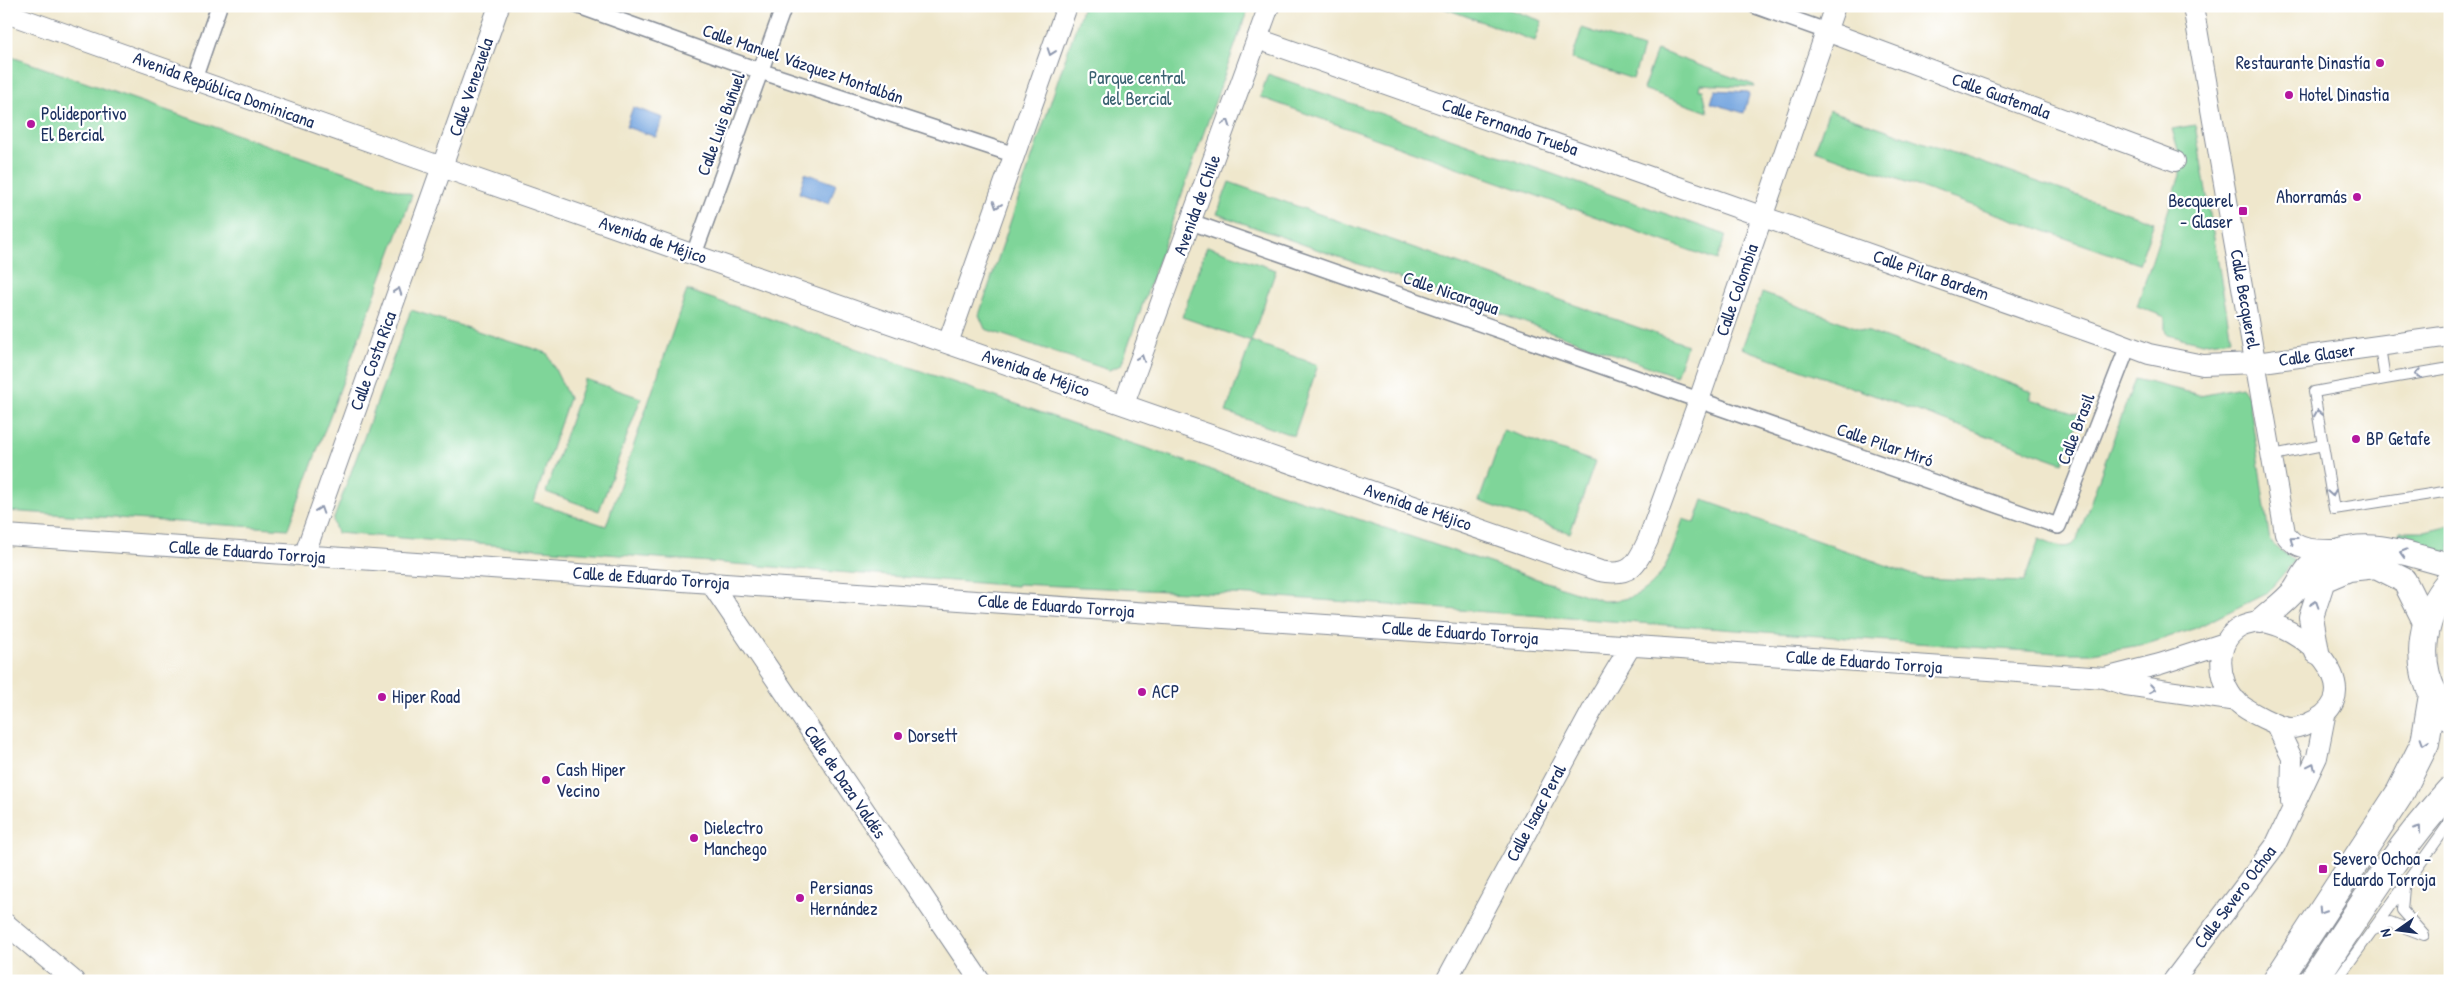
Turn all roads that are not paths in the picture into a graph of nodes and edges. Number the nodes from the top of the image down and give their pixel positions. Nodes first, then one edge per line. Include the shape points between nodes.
1 (219, 6) edge
2 (499, 6) edge
3 (579, 6) edge
4 (784, 6) edge
5 (1067, 6) edge
6 (1269, 6) edge
7 (1756, 6) edge
8 (1835, 6) edge
9 (2193, 6) edge
10 (6, 13) edge
11 (1826, 31) junction
12 (1258, 39) junction
13 (760, 71) junction
14 (194, 79) junction
15 (1015, 155) junction
16 (2175, 161) dead end
17 (442, 167) junction
18 (1763, 216) junction
19 (1191, 222) junction
20 (694, 254) junction
21 (2099, 335) joint
22 (2450, 336) edge
23 (948, 343) junction
24 (2128, 346) junction
25 (2380, 347) junction
26 (2256, 363) junction
27 (2450, 368) edge
28 (2385, 379) junction
29 (1699, 400) junction
30 (1124, 404) junction
31 (2323, 445) junction
32 (2273, 455) junction
33 (2450, 491) edge
34 (2058, 526) joint
35 (6, 534) edge
36 (2338, 550) junction
37 (304, 556) junction
38 (2450, 565) edge
39 (1629, 570) joint
40 (710, 582) junction
41 (2450, 582) edge
42 (2261, 621) junction
43 (2426, 624) junction
44 (2225, 643) junction
45 (1630, 647) junction
46 (2317, 652) junction
47 (2105, 678) junction
48 (2434, 695) junction
49 (2237, 702) junction
50 (2325, 716) junction
51 (2450, 717) edge
52 (2276, 725) junction
53 (2450, 790) edge
54 (2290, 809) junction
55 (2450, 822) edge
56 (2404, 886) junction
57 (6, 924) edge
58 (2371, 932) junction
59 (74, 981) edge
60 (980, 981) edge
61 (1446, 981) edge
62 (2173, 981) edge
63 (2277, 981) edge
64 (2313, 981) edge
65 (2336, 981) edge

1 - 14 street
2 - 17 street, Calle Venezuela
3 - 13 street, Calle Manuel Vázquez Montalbán
4 - 13 street, Calle Luis Buñuel
5 -> 15 street
6 - 12 street, Avenida de Chile
7 - 11 street
8 - 11 street, Calle Colombia
9 - 26 street, Calle Becquerel
10 - 14 street, Avenida República Dominicana
11 - 16 street, Calle Guatemala
11 - 18 street, Calle Colombia
12 - 18 street, Calle Fernando Trueba
19 -> 12 street, Avenida de Chile
13 - 15 street, Calle Manuel Vázquez Montalbán
13 - 20 street, Calle Luis Buñuel
14 - 17 street, Avenida República Dominicana
15 -> 23 street
17 - 20 street, Avenida de Méjico
37 -> 17 street, Calle Costa Rica
18 - 21 street, Calle Pilar Bardem
18 - 29 street, Calle Colombia
19 - 29 street, Calle Nicaragua
30 -> 19 street, Avenida de Chile
20 - 23 street, Avenida de Méjico
21 - 24 street, Calle Glaser
22 - 25 street, Calle Glaser
23 - 30 street, Avenida de Méjico
24 - 26 street, Calle Glaser via 2149,354 2203,365
24 - 34 street, Calle Brasil
25 - 26 street, Calle Glaser
25 - 28 lane
26 - 32 street, Calle Becquerel
27 -> 28 lane
31 -> 28 lane via 2314,392
29 - 34 street, Calle Pilar Miró
29 - 39 street, Calle Colombia via 1648,540 1639,560
30 - 39 street, Avenida de Méjico via 1600,571 1615,574
31 - 32 lane
31 -> 33 lane via 2334,509
36 -> 32 street, Calle Becquerel via 2308,550 2287,538
35 - 37 street, Calle de Eduardo Torroja
38 -> 36 street, Calle Becquerel via 2384,547
36 - 42 street, Calle Becquerel via 2308,568 2294,591
37 - 40 street, Calle de Eduardo Torroja
40 - 45 street, Calle de Eduardo Torroja
40 - 60 street, Calle de Daza Valdés
41 - 43 highway via 2435,602
42 - 44 street via 2241,627
42 - 46 street via 2284,628
46 -> 43 street via 2311,617 2323,580 2349,569 2376,566 2404,580
43 - 48 highway via 2422,648 2425,672
44 - 47 street, Calle de Eduardo Torroja
44 - 49 street via 2222,677
45 - 47 street, Calle de Eduardo Torroja
45 - 61 street, Calle Isaac Peral via 1594,707
46 - 50 street via 2329,664 2336,690 2333,705
47 -> 49 street, Calle de Eduardo Torroja via 2126,685
48 - 51 highway
48 -> 63 highway via 2425,743 2400,793
49 - 52 street
50 - 52 street via 2293,728
54 -> 50 street, Calle Severo Ochoa via 2317,757
52 - 54 street, Calle Severo Ochoa via 2292,758
64 -> 53 highway via 2402,850
54 - 62 street, Calle Severo Ochoa via 2274,846
55 - 56 lane
56 - 58 lane
56 - 58 lane via 2402,910 2424,936 2390,922
57 - 59 street
58 - 65 lane

